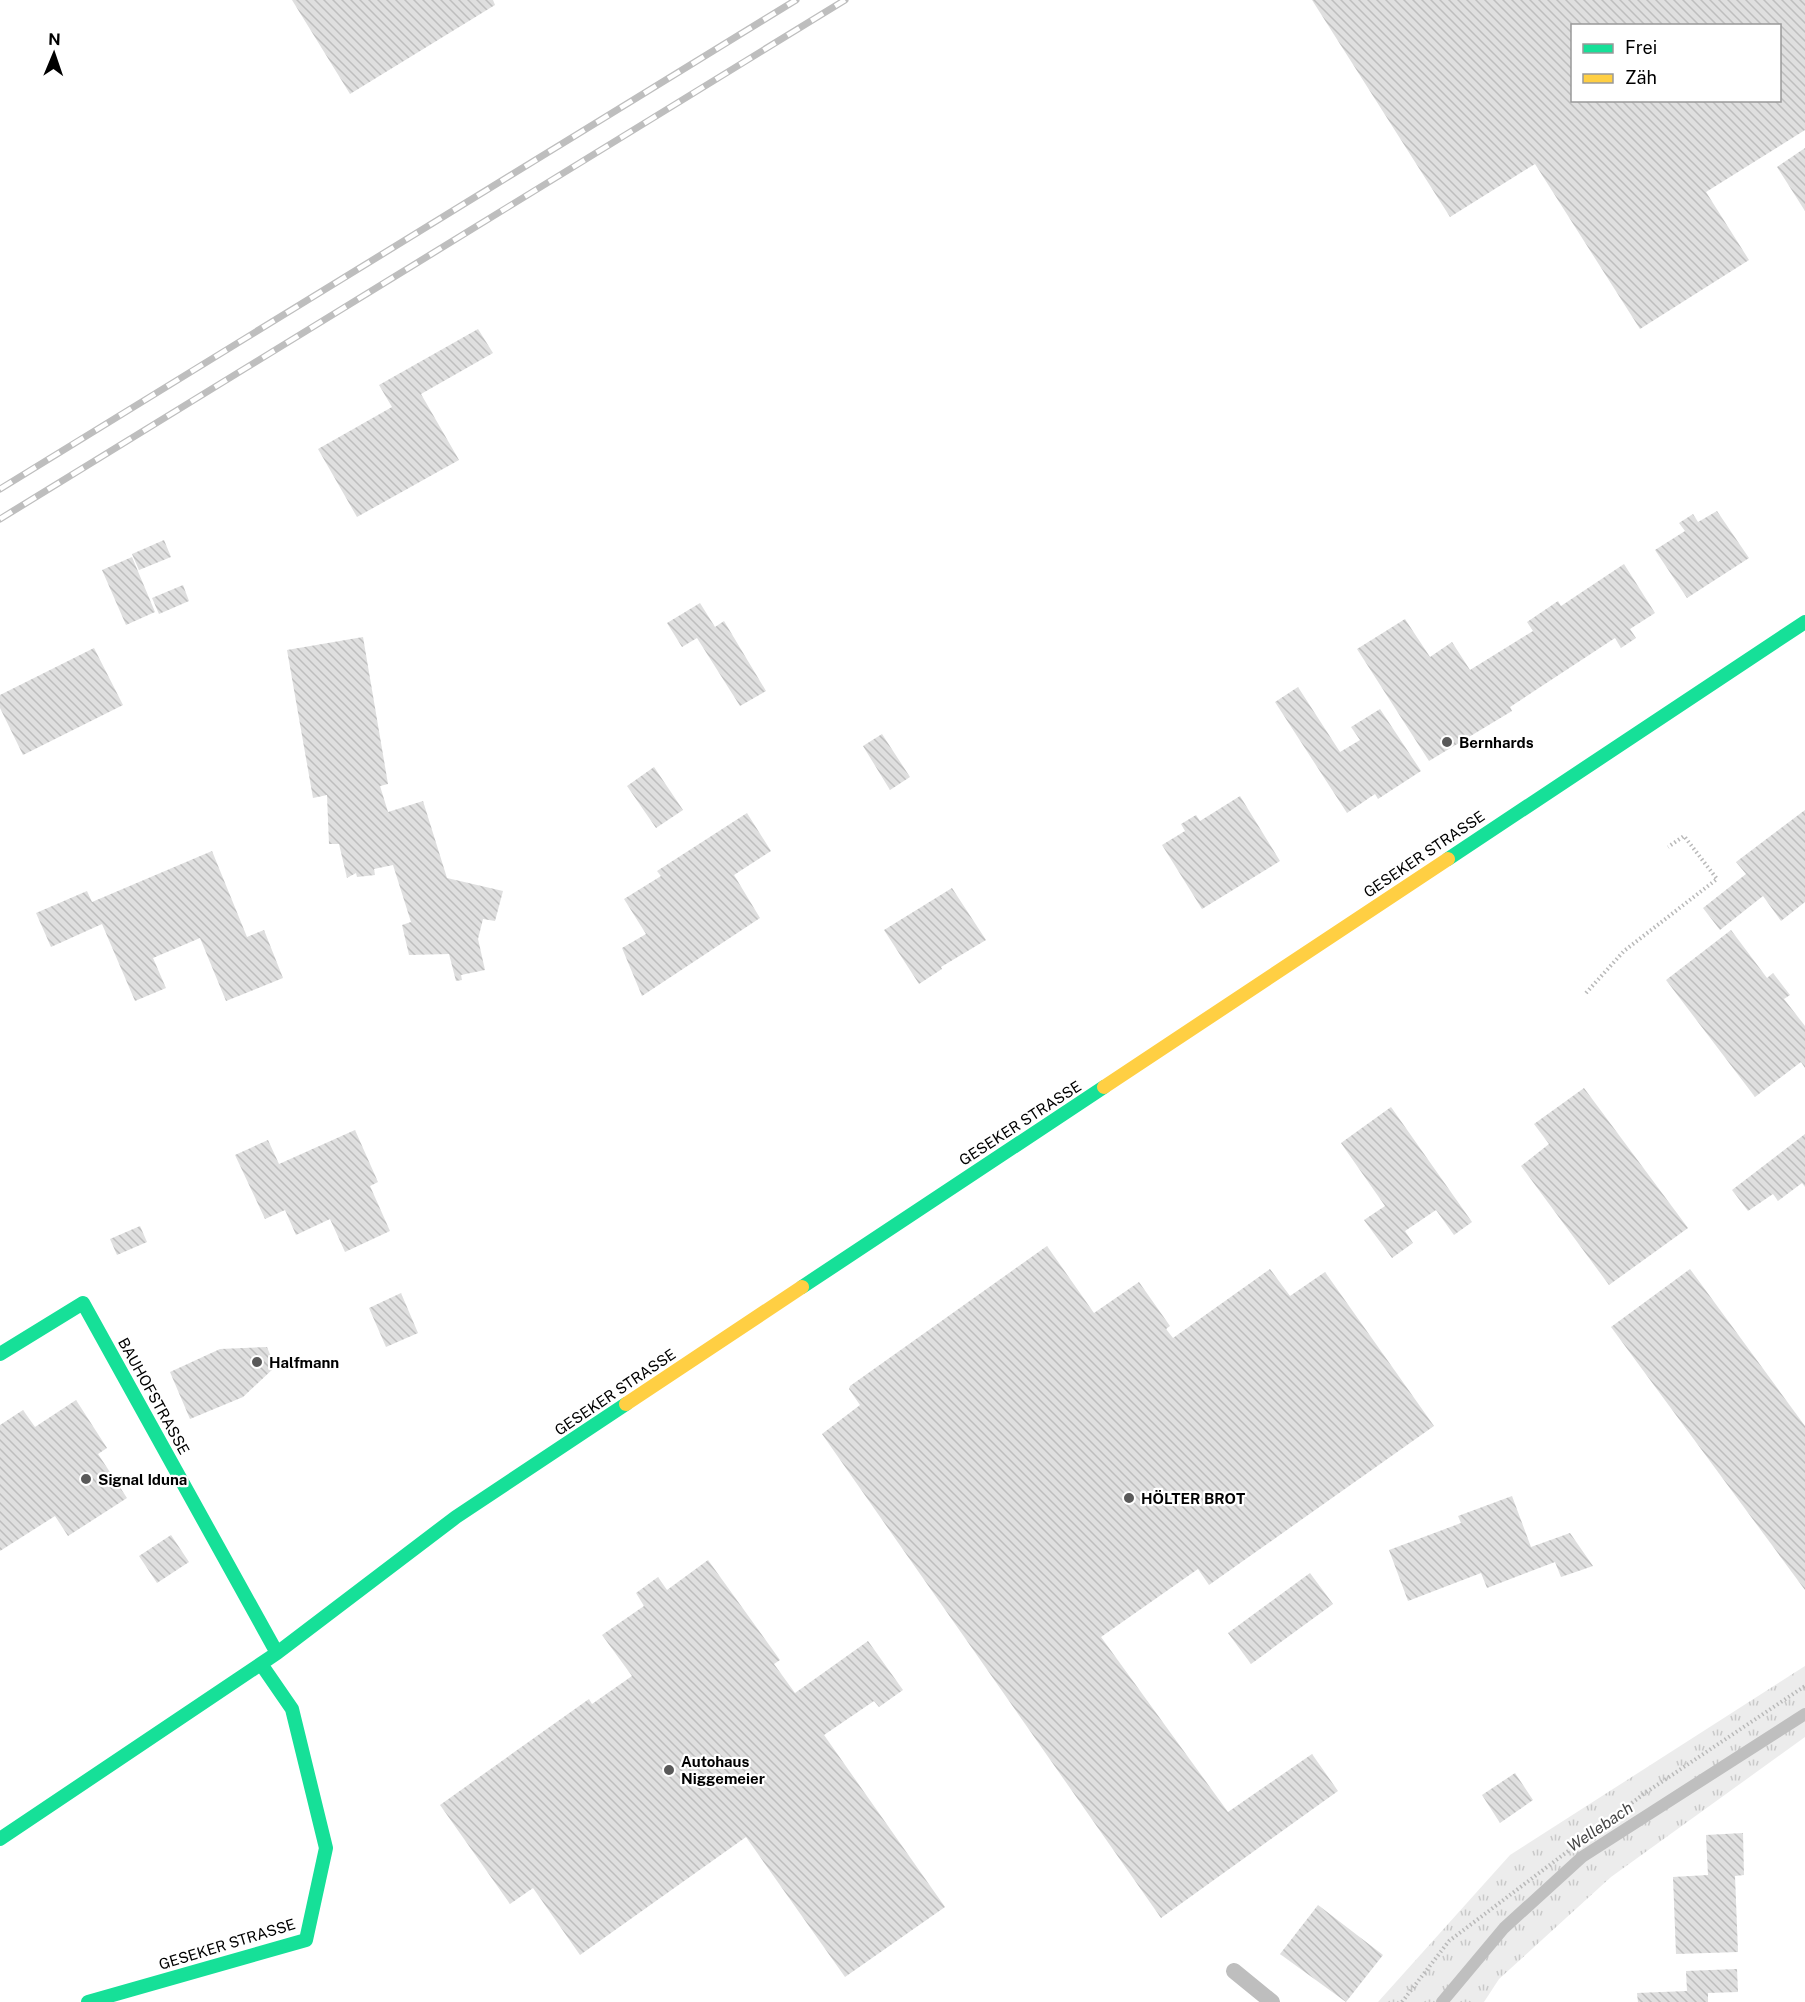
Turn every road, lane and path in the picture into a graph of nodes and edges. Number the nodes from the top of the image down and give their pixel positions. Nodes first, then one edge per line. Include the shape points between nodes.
1 (1805, 622) edge
2 (1668, 847) dead end
3 (1586, 993) dead end
4 (0, 1354) edge
5 (277, 1653) junction
6 (261, 1664) junction
7 (1805, 1686) edge
8 (0, 1839) edge
9 (1234, 1971) dead end
10 (88, 2002) edge
11 (1272, 2002) edge
12 (1402, 2002) edge

1 - 5 main road, GESEKER STRASSE via 456,1517
2 - 3 path via 1684,836 1717,879 1624,951
4 - 5 main road, BAUHOFSTRASSE via 83,1303
5 - 6 main road, GESEKER STRASSE
6 - 8 main road, GESEKER STRASSE
6 - 10 main road, GESEKER STRASSE via 292,1709 326,1848 306,1940
7 - 12 path via 1645,1794 1449,1941
9 - 11 lane

